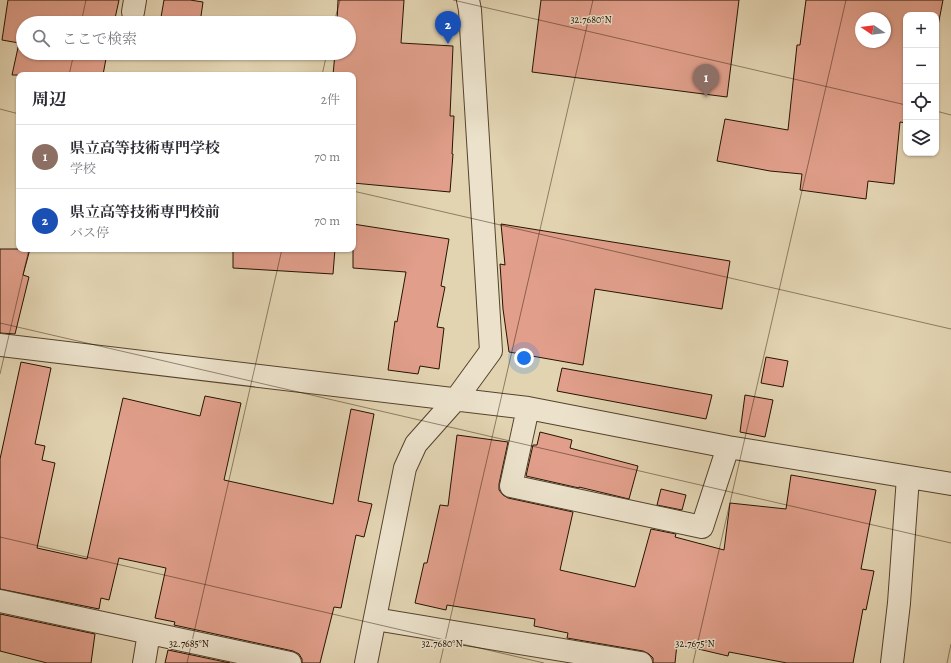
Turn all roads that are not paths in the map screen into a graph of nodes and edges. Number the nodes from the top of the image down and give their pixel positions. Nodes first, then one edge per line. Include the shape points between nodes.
1 (468, 0) edge
2 (0, 345) edge
3 (456, 399) junction
4 (528, 408) junction
5 (728, 447) junction
6 (908, 478) junction
7 (951, 484) edge
8 (0, 601) edge
9 (375, 619) junction
10 (149, 633) junction
11 (144, 663) edge
12 (290, 663) edge
13 (366, 663) edge
14 (641, 663) edge
15 (892, 663) edge

1 - 3 street via 491,352
2 - 3 street
3 - 4 street
3 - 9 street via 416,444 405,468
4 - 5 street
4 - 5 street via 511,486 702,527
5 - 6 street
6 - 7 street
6 - 15 street
8 - 10 street
9 - 13 street
9 - 14 street
10 - 11 street
10 - 12 street

